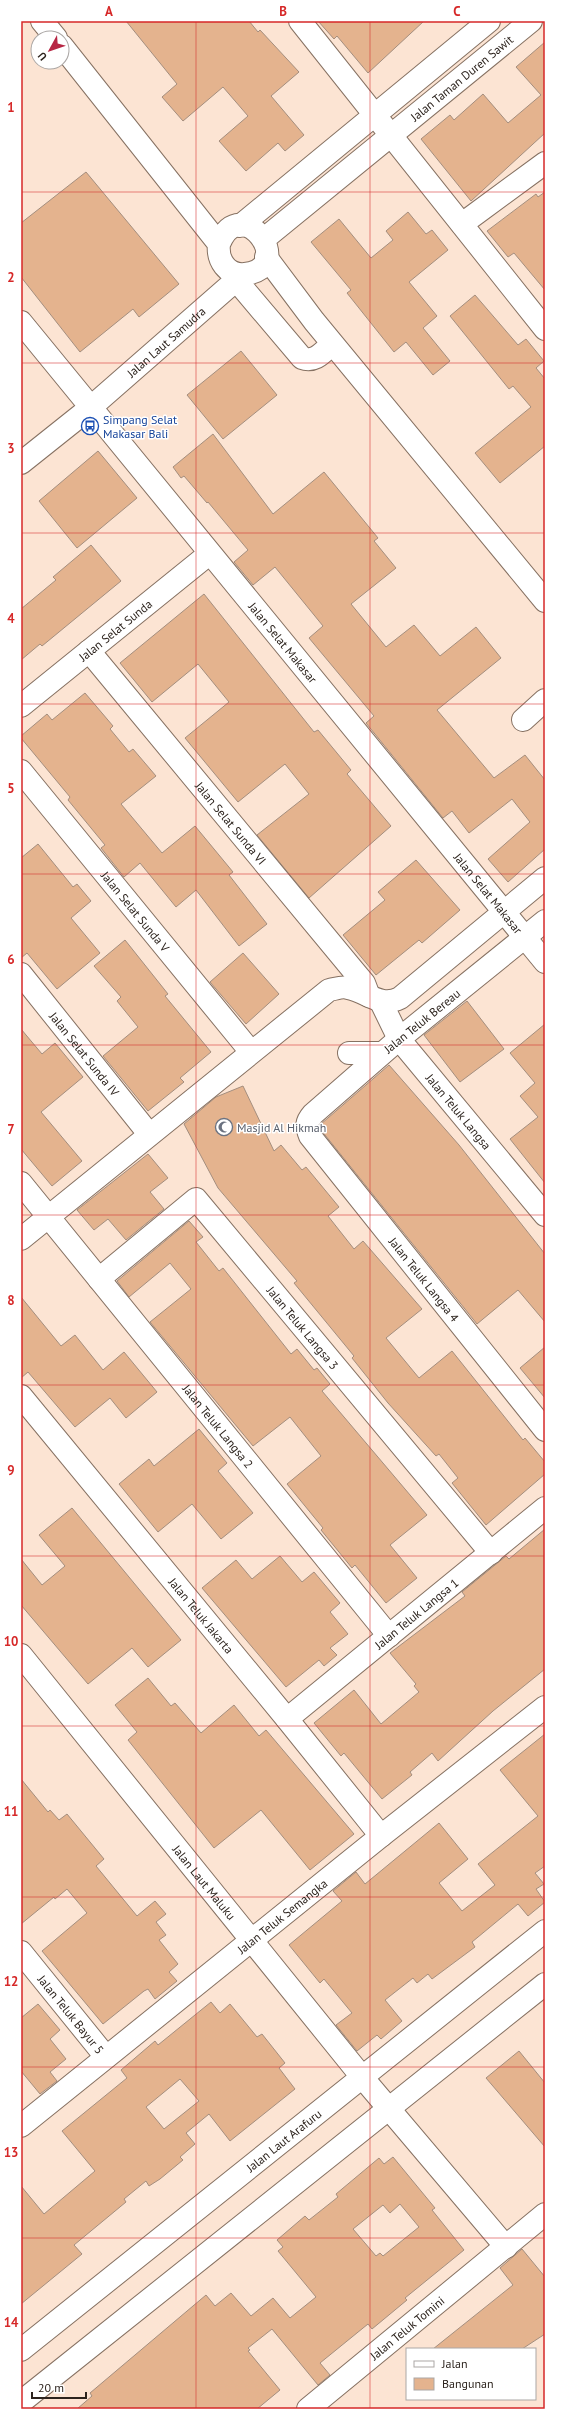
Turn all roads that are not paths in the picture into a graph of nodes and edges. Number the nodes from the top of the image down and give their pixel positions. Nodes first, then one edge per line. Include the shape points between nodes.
1 (42, 21) edge
2 (300, 21) edge
3 (489, 21) edge
4 (531, 21) edge
5 (49, 30) edge
6 (70, 56) edge
7 (374, 115) junction
8 (391, 134) junction
9 (545, 163) edge
10 (462, 224) junction
11 (240, 226) junction
12 (219, 244) junction
13 (265, 248) junction
14 (239, 277) junction
15 (541, 316) edge
16 (21, 322) edge
17 (332, 344) junction
18 (90, 408) junction
19 (21, 464) edge
20 (209, 554) junction
21 (545, 601) edge
22 (89, 651) junction
23 (545, 700) edge
24 (21, 706) edge
25 (522, 720) dead end
26 (21, 771) edge
27 (545, 878) edge
28 (504, 912) junction
29 (545, 921) edge
30 (525, 938) junction
31 (545, 962) edge
32 (21, 974) edge
33 (375, 999) junction
34 (399, 1039) junction
35 (251, 1052) junction
36 (350, 1053) dead end
37 (382, 1053) junction
38 (307, 1128) joint
39 (149, 1134) junction
40 (21, 1183) edge
41 (545, 1215) edge
42 (48, 1216) junction
43 (21, 1239) edge
44 (99, 1279) junction
45 (21, 1396) edge
46 (545, 1430) edge
47 (545, 1508) edge
48 (491, 1553) junction
49 (389, 1636) junction
50 (21, 1655) edge
51 (545, 1708) edge
52 (288, 1719) junction
53 (381, 1836) junction
54 (545, 1931) edge
55 (252, 1940) junction
56 (21, 1952) edge
57 (545, 1984) edge
58 (106, 2057) junction
59 (362, 2077) junction
60 (389, 2108) junction
61 (21, 2126) edge
62 (545, 2214) edge
63 (506, 2247) junction
64 (21, 2350) edge
65 (21, 2402) edge
66 (308, 2409) edge

1 - 5 street
2 - 7 street
3 - 7 street
4 - 8 street, Jalan Taman Duren Sawit
6 - 12 street
7 - 8 street
7 - 11 street
8 - 10 street
8 - 13 street, Jalan Taman Duren Sawit
9 - 10 street
10 - 15 street
11 - 12 street via 226,232
11 - 13 street via 254,229
12 - 14 street via 218,252 223,265
13 - 14 street via 257,270
13 - 17 street
14 - 17 street via 302,358 316,358
14 - 18 street, Jalan Laut Samudra
16 - 18 street, Jalan Selat Makasar
17 - 21 street
18 - 19 street, Jalan Laut Samudra
18 - 20 street, Jalan Selat Makasar
20 - 22 street, Jalan Selat Sunda
20 - 28 street, Jalan Selat Makasar
22 - 24 street, Jalan Selat Sunda
22 - 33 street, Jalan Selat Sunda VI
23 - 25 street
26 - 35 street, Jalan Selat Sunda V
27 - 28 street
28 - 30 street, Jalan Selat Makasar
28 - 33 street via 400,998 391,1003
29 - 30 street, Jalan Teluk Bereau
30 - 31 street, Jalan Selat Makasar
30 - 34 street, Jalan Teluk Bereau
32 - 39 street, Jalan Selat Sunda IV
33 - 34 street, Jalan Teluk Langsa
33 - 35 street via 347,987 329,990
34 - 37 street, Jalan Teluk Bereau
34 - 41 street, Jalan Teluk Langsa
35 - 39 street
36 - 37 street
37 - 38 street, Jalan Teluk Bereau via 313,1114 307,1121
38 - 46 street, Jalan Teluk Langsa 4 via 310,1136
39 - 42 street
40 - 42 street, Jalan Teluk Langsa 2
42 - 43 street
42 - 44 street, Jalan Teluk Langsa 2
44 - 48 street, Jalan Teluk Langsa 3 via 196,1199
44 - 49 street, Jalan Teluk Langsa 2
45 - 52 street, Jalan Teluk Jakarta
47 - 48 street, Jalan Teluk Langsa 1
48 - 49 street, Jalan Teluk Langsa 1
49 - 52 street, Jalan Teluk Langsa 1
50 - 55 street, Jalan Laut Maluku
51 - 53 street, Jalan Teluk Semangka
52 - 53 street, Jalan Teluk Jakarta
53 - 55 street, Jalan Teluk Semangka
54 - 59 street, Jalan Laut Arafuru
55 - 58 street, Jalan Teluk Semangka
55 - 59 street, Jalan Laut Maluku
56 - 58 street, Jalan Teluk Bayur 5
57 - 60 street
58 - 61 street, Jalan Teluk Semangka
59 - 60 street, Jalan Laut Maluku
59 - 64 street, Jalan Laut Arafuru
60 - 63 street
60 - 65 street
62 - 63 street, Jalan Teluk Tomini
63 - 66 street, Jalan Teluk Tomini

